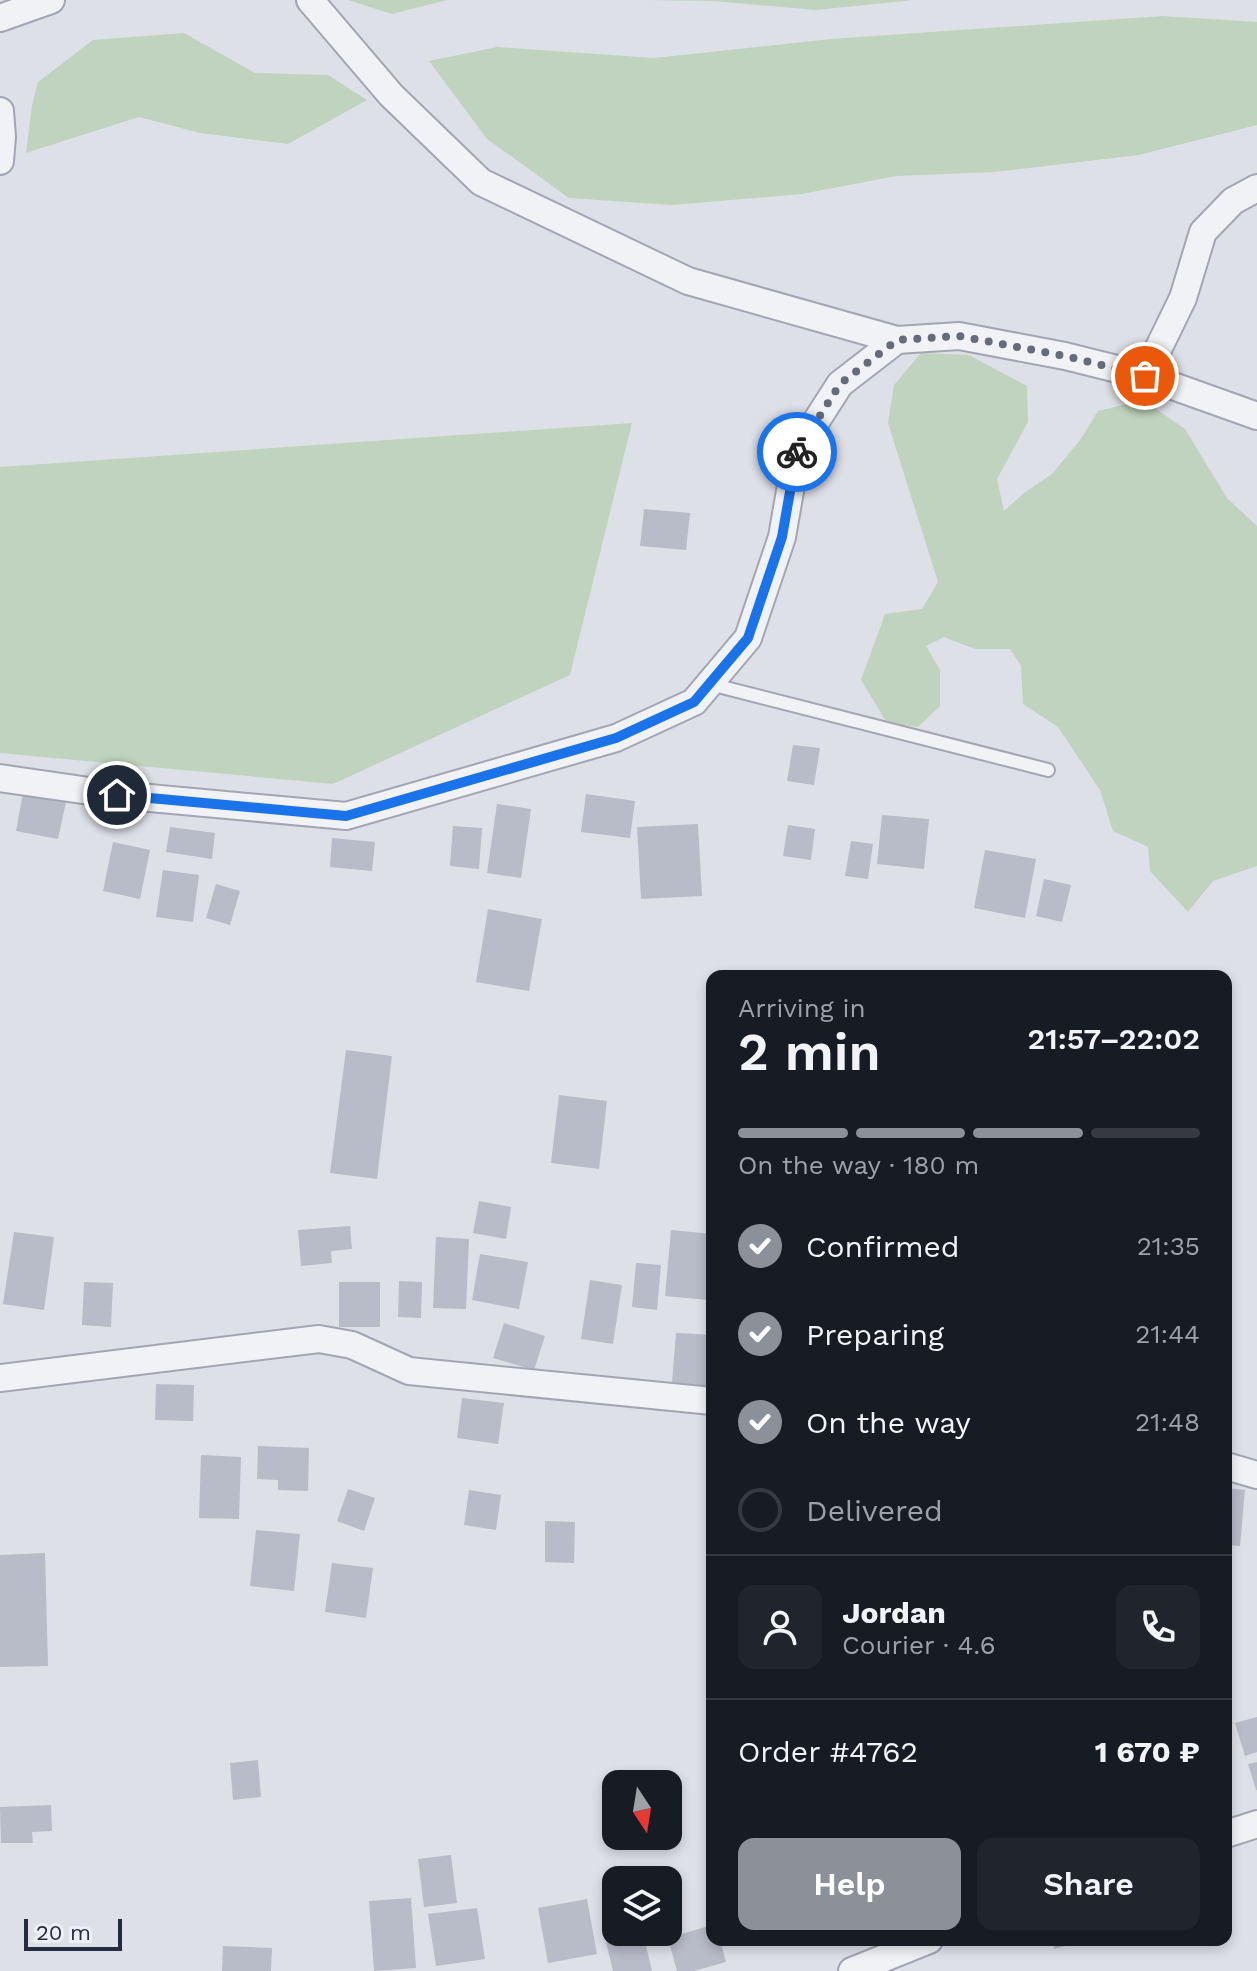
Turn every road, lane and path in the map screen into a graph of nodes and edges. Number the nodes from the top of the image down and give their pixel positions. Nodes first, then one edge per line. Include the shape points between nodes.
1 (51, 0) edge
2 (310, 0) edge
3 (0, 18) edge
4 (0, 111) edge
5 (0, 161) edge
6 (1257, 188) edge
7 (897, 340) junction
8 (1145, 376) junction
9 (1255, 418) edge
10 (709, 684) junction
11 (1048, 770) dead end
12 (0, 778) edge
13 (0, 1378) edge
14 (706, 1400) edge
15 (1232, 1468) edge
16 (1257, 1475) edge
17 (1257, 1824) edge
18 (1232, 1832) edge
19 (914, 1946) edge
20 (852, 1971) edge

1 - 3 street
2 - 7 street via 391,95 481,182 688,281
4 - 5 street
6 - 8 street via 1233,201 1203,232 1183,298
7 - 8 street via 959,336
7 - 10 street via 840,384 797,451 782,537 748,638
8 - 9 street
10 - 11 lane
10 - 12 street via 694,702 616,738 346,816 117,795
13 - 14 street via 319,1339 352,1345 409,1371
15 - 16 street
17 - 18 street
19 - 20 street

